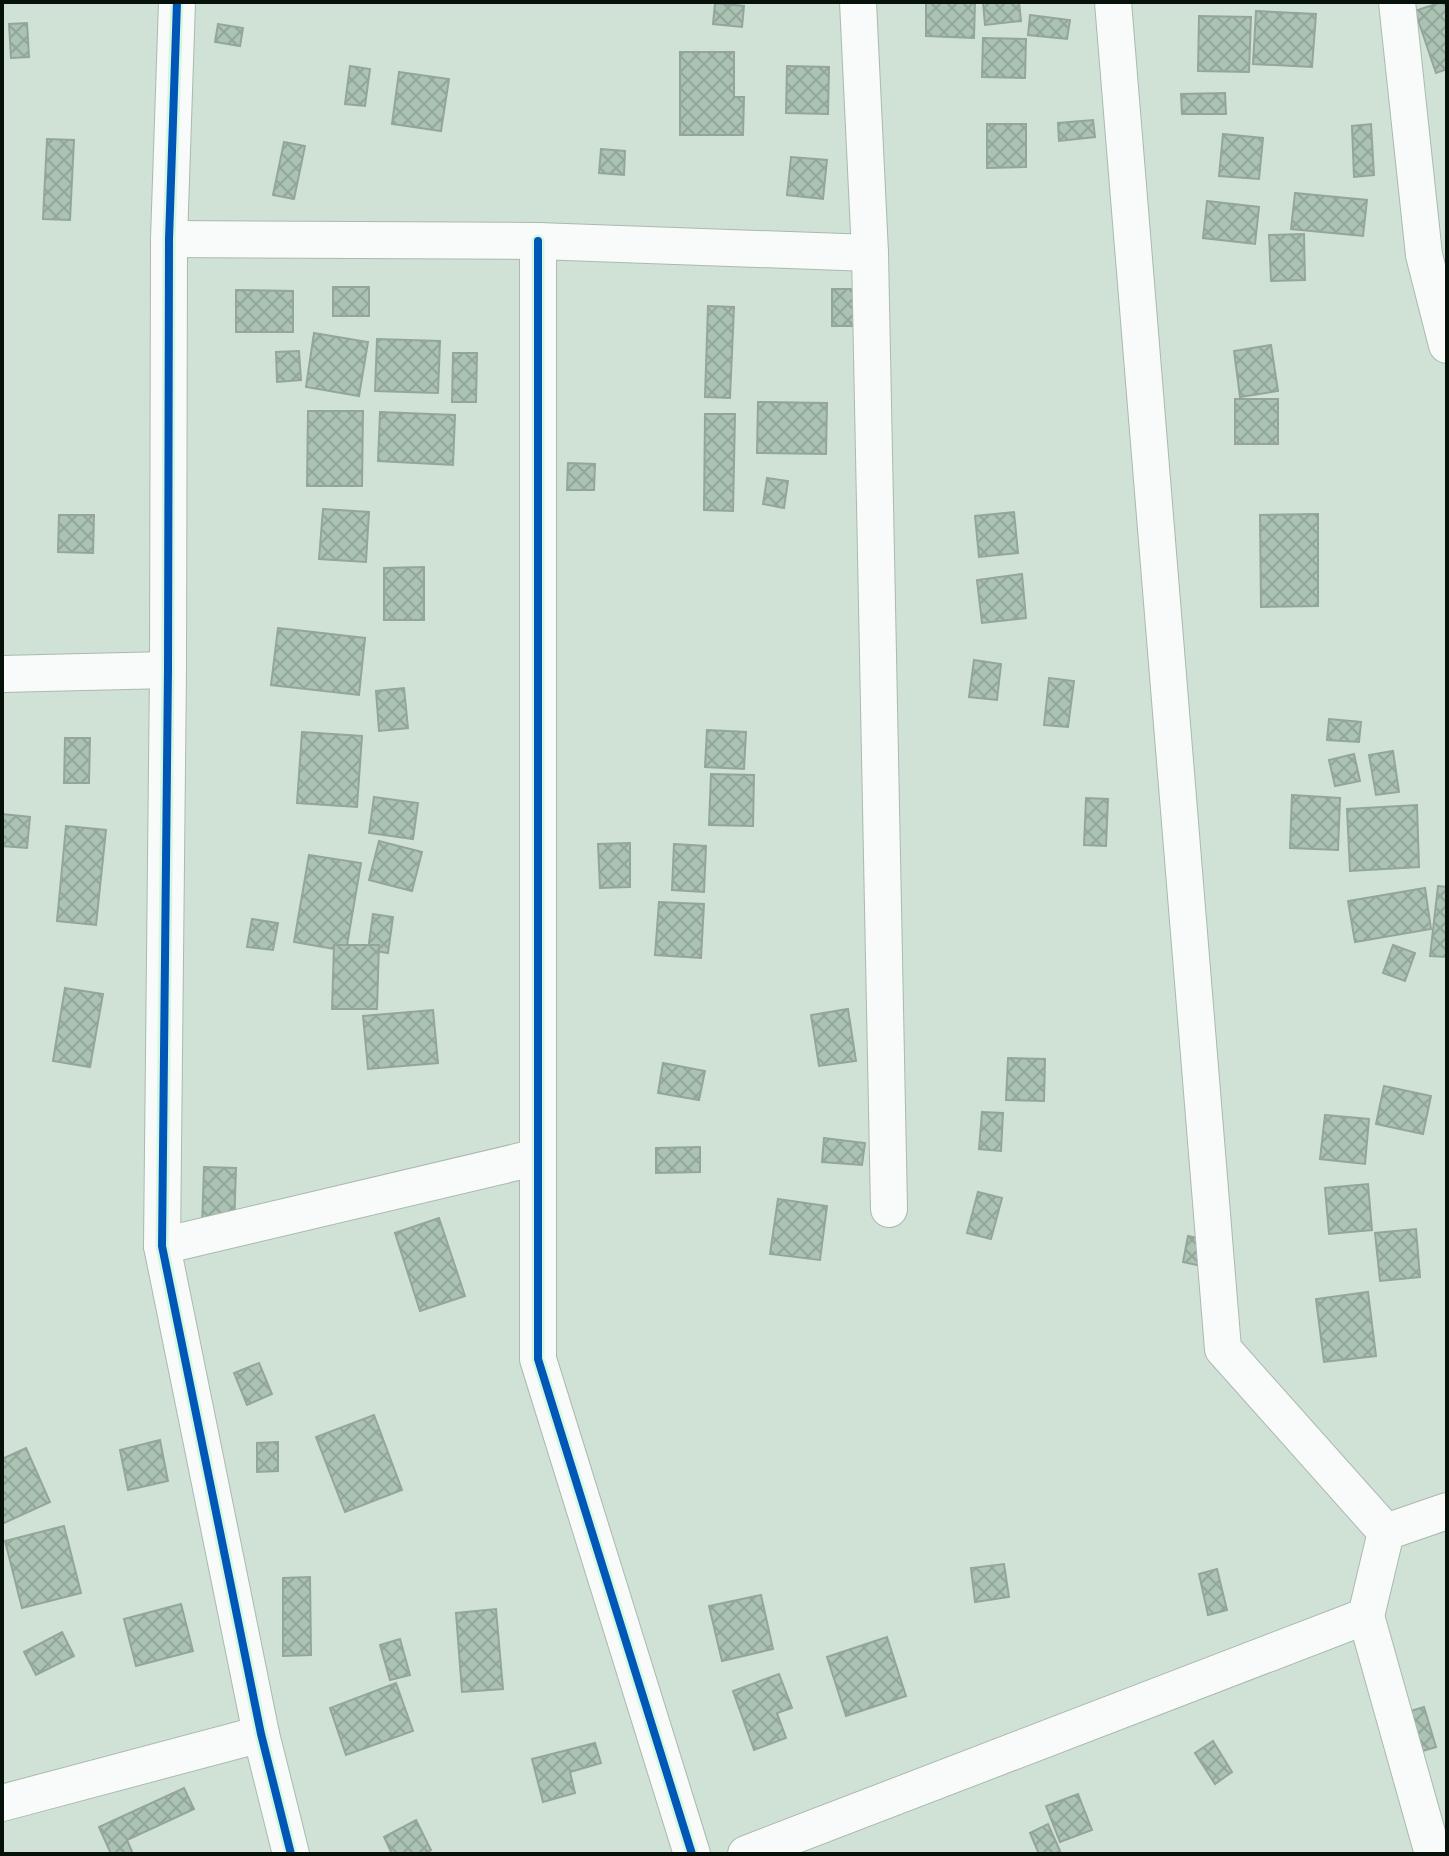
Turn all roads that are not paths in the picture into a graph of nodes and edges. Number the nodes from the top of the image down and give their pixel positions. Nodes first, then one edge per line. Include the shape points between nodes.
1 (177, 2) edge
2 (858, 2) edge
3 (1113, 2) edge
4 (1397, 2) edge
5 (1434, 209) edge
6 (169, 239) junction
7 (538, 241) junction
8 (870, 253) junction
9 (1447, 345) edge
10 (168, 670) junction
11 (2, 674) edge
12 (538, 1157) junction
13 (889, 1209) dead end
14 (162, 1246) junction
15 (1447, 1511) edge
16 (1386, 1532) junction
17 (1366, 1616) junction
18 (261, 1734) junction
19 (2, 1803) edge
20 (291, 1854) edge
21 (692, 1854) edge
22 (746, 1854) edge
23 (1433, 1854) edge

1 - 6 street
2 - 8 street
3 - 16 street via 1223,1349
4 - 5 street
5 - 9 street via 1424,255
6 - 7 street
6 - 10 street
7 - 8 street
7 - 12 street
8 - 13 street
10 - 11 street
10 - 14 street
12 - 14 street
12 - 21 street via 538,1359
14 - 18 street
15 - 16 street
16 - 17 street
17 - 22 street
17 - 23 street
18 - 19 street
18 - 20 street

